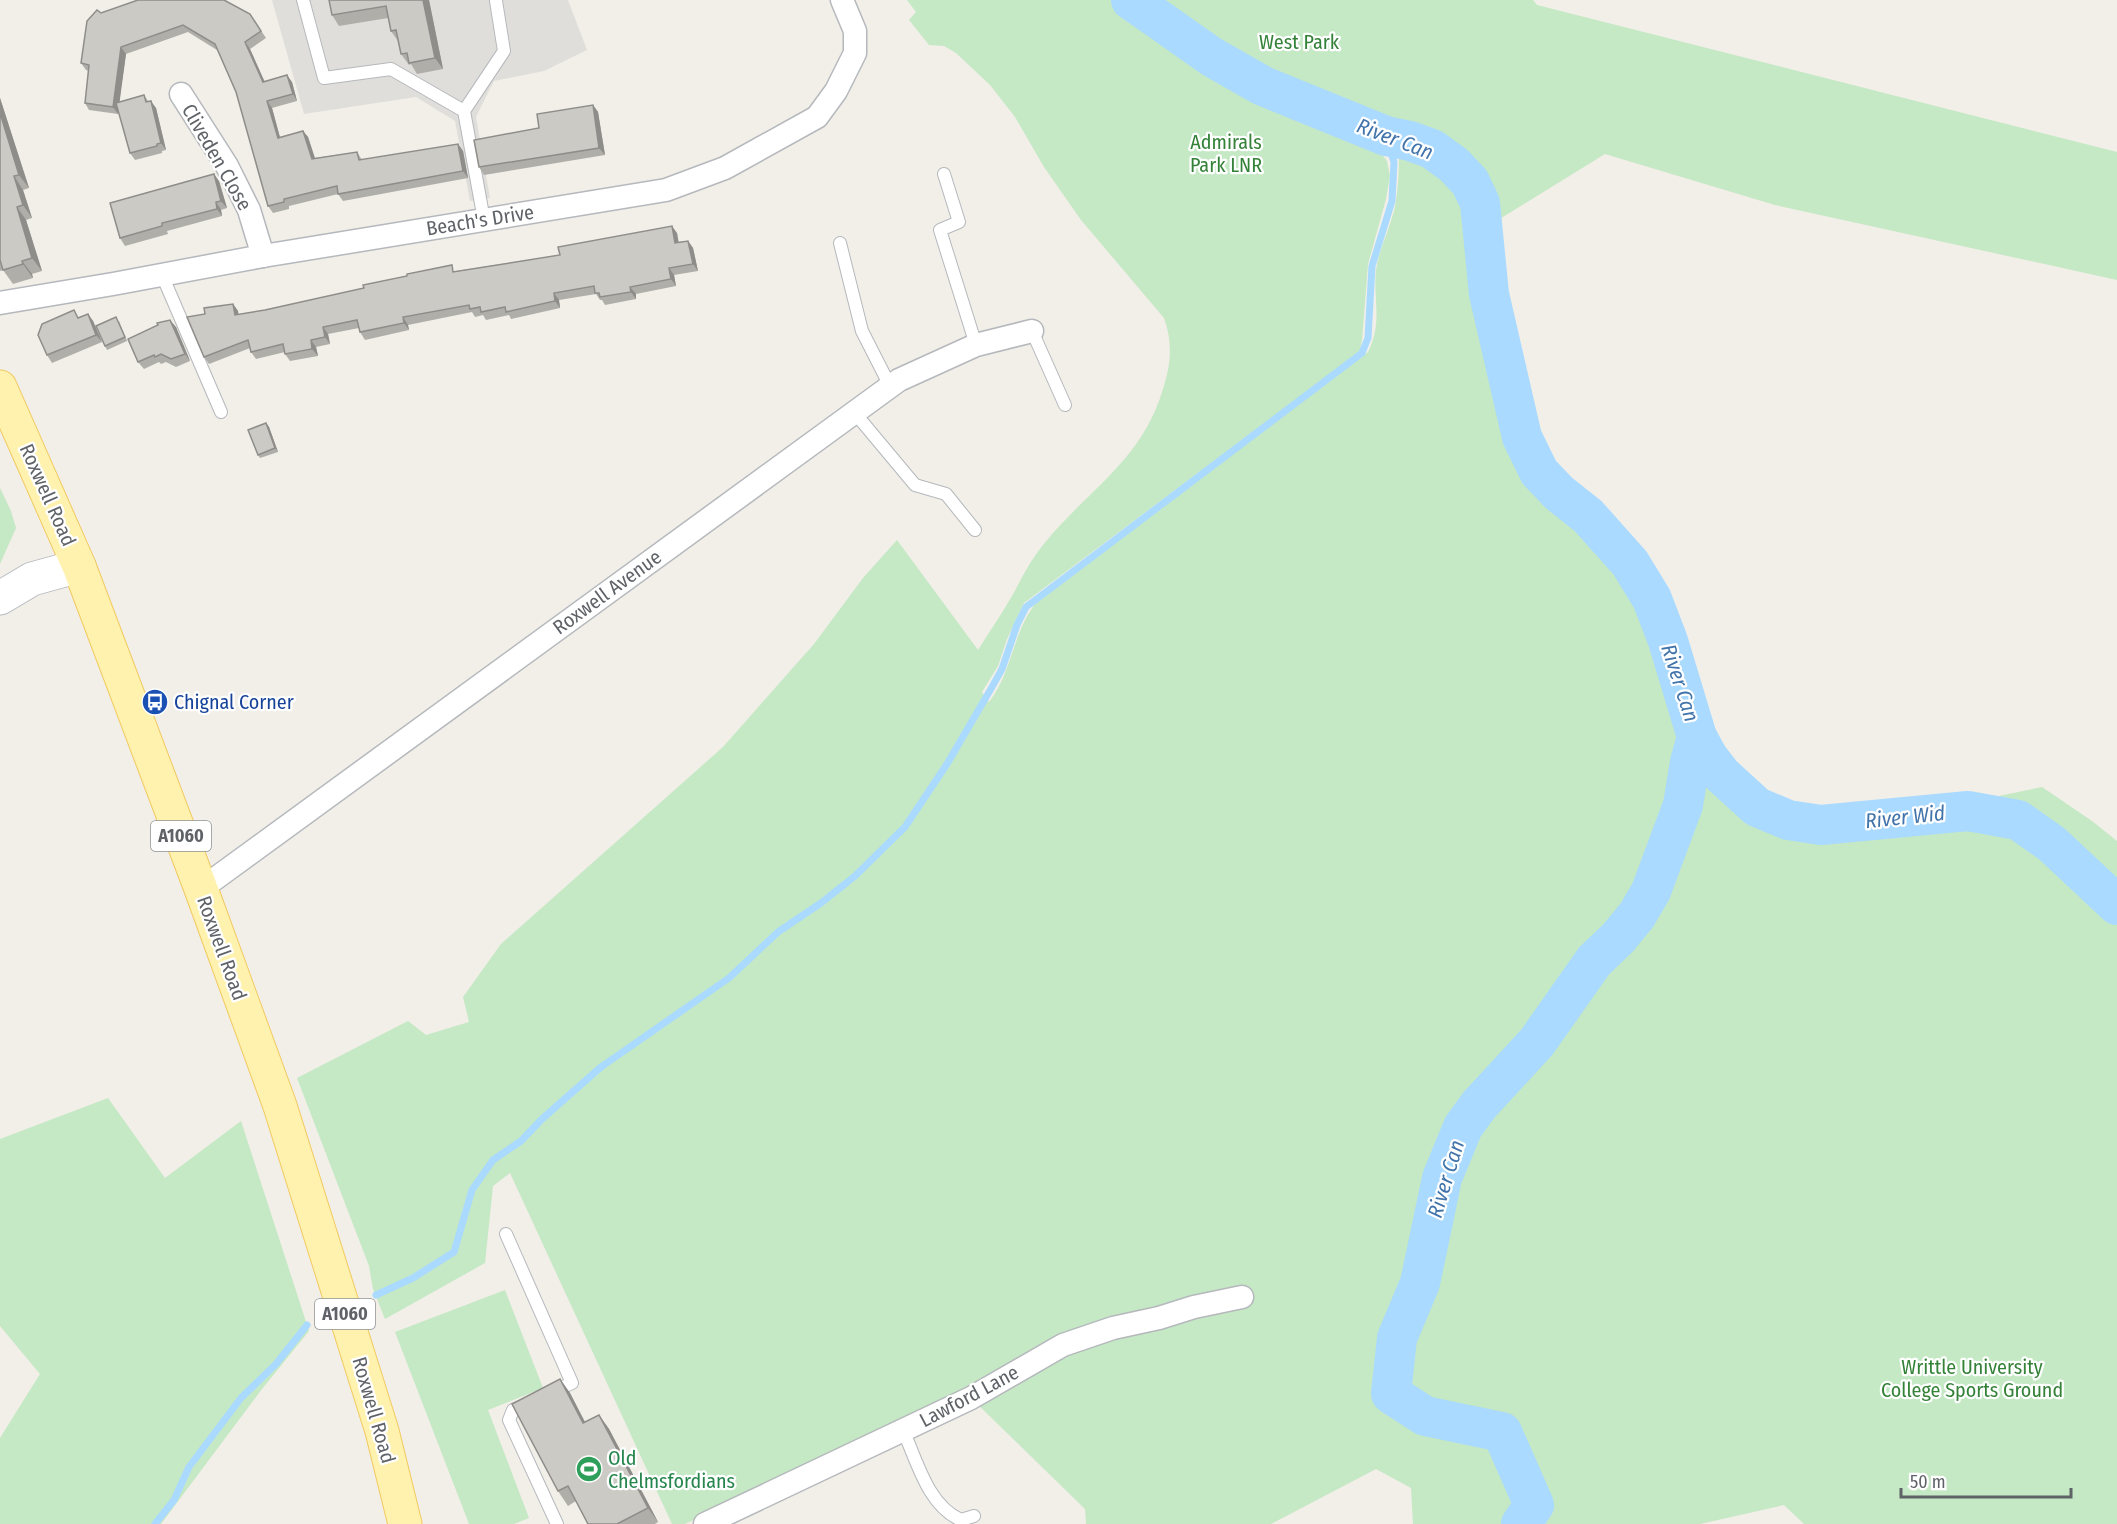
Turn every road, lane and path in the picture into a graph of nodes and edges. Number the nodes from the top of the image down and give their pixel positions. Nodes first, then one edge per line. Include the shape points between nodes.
1 (303, 0) edge
2 (842, 0) edge
3 (496, 1) edge
4 (181, 94) dead end
5 (464, 111) junction
6 (944, 174) dead end
7 (484, 220) junction
8 (840, 243) dead end
9 (263, 256) junction
10 (162, 275) junction
11 (0, 303) edge
12 (1032, 331) joint
13 (976, 345) junction
14 (890, 386) junction
15 (0, 387) edge
16 (1065, 405) dead end
17 (221, 412) dead end
18 (855, 412) junction
19 (975, 530) dead end
20 (79, 566) junction
21 (0, 597) edge
22 (201, 890) junction
23 (506, 1234) dead end
24 (1242, 1297) dead end
25 (903, 1430) junction
26 (974, 1516) dead end
27 (405, 1524) edge
28 (557, 1524) edge
29 (705, 1524) edge

1 - 5 lane via 324,78 391,69
2 - 7 street, Beach's Drive via 855,31 855,53 836,92 817,117 725,168 666,190
3 - 5 lane via 504,51
4 - 9 street, Cliveden Close via 227,166 249,210
5 - 7 lane
6 - 13 lane via 959,222 940,230
7 - 9 street, Beach's Drive
8 - 14 lane via 862,331
9 - 10 street, Beach's Drive
10 - 11 street, Beach's Drive
10 - 17 lane
12 - 13 street, Roxwell Avenue
12 - 16 lane
13 - 14 street, Roxwell Avenue
14 - 18 street, Roxwell Avenue
15 - 20 main road, Roxwell Road / A1060
18 - 19 lane via 915,485 946,494
18 - 22 street, Roxwell Avenue
20 - 21 street via 32,579
20 - 22 main road, Roxwell Road / A1060
22 - 27 main road, Roxwell Road / A1060 via 280,1106 382,1431
23 - 28 lane via 572,1383 513,1410 509,1420
24 - 25 street, Lawford Lane via 1113,1328 1063,1345 971,1398
25 - 26 lane via 938,1502 961,1520
25 - 29 street, Lawford Lane

